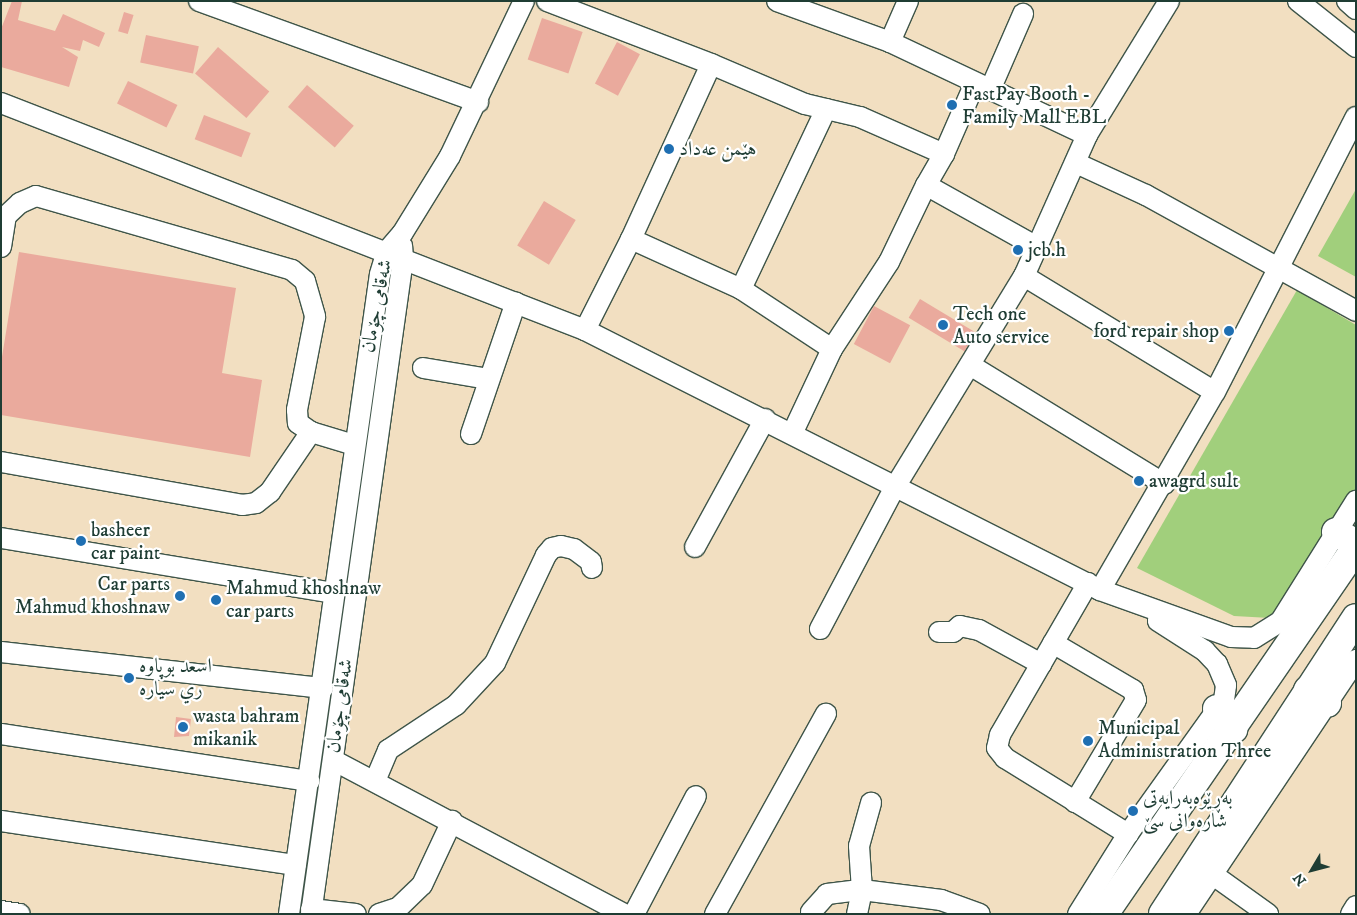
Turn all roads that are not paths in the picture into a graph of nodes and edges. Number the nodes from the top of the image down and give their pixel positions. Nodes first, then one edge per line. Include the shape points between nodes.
1 (199, 1) edge
2 (524, 1) edge
3 (547, 1) edge
4 (777, 1) edge
5 (908, 1) edge
6 (1298, 1) edge
7 (1347, 1) edge
8 (1020, 5) edge
9 (1160, 5) edge
10 (1356, 9) edge
11 (890, 42) junction
12 (1356, 47) edge
13 (711, 64) junction
14 (982, 87) junction
15 (1, 102) edge
16 (478, 102) junction
17 (826, 109) junction
18 (1356, 117) edge
19 (1087, 135) junction
20 (944, 154) junction
21 (1076, 163) junction
22 (926, 186) junction
23 (631, 239) junction
24 (1, 246) edge
25 (1037, 247) junction
26 (395, 255) junction
27 (1277, 267) junction
28 (1024, 276) junction
29 (741, 289) junction
30 (375, 295) junction
31 (396, 297) junction
32 (516, 302) junction
33 (1356, 311) edge
34 (585, 330) junction
35 (832, 349) junction
36 (970, 365) junction
37 (423, 368) dead end
38 (489, 379) junction
39 (1215, 392) junction
40 (764, 419) junction
41 (311, 432) junction
42 (471, 434) dead end
43 (792, 434) junction
44 (354, 445) junction
45 (1, 462) edge
46 (1164, 484) junction
47 (895, 487) junction
48 (1356, 501) edge
49 (1, 538) edge
50 (1349, 541) edge
51 (695, 547) dead end
52 (592, 568) dead end
53 (1100, 589) junction
54 (334, 593) junction
55 (1356, 618) edge
56 (820, 629) dead end
57 (939, 632) dead end
58 (1053, 643) junction
59 (1, 652) edge
60 (1356, 660) edge
61 (1041, 664) junction
62 (323, 688) junction
63 (1318, 697) junction
64 (826, 714) dead end
65 (1225, 719) junction
66 (1, 734) edge
67 (333, 760) junction
68 (309, 781) junction
69 (375, 781) junction
70 (696, 796) dead end
71 (1075, 802) junction
72 (872, 803) dead end
73 (1, 821) edge
74 (452, 821) junction
75 (1138, 840) junction
76 (296, 864) junction
77 (1212, 874) junction
78 (862, 890) junction
79 (1356, 906) edge
80 (1171, 908) edge
81 (1, 911) edge
82 (311, 911) edge
83 (811, 912) dead end
84 (20, 914) edge
85 (289, 914) edge
86 (356, 914) edge
87 (379, 914) edge
88 (624, 914) edge
89 (634, 914) edge
90 (715, 914) edge
91 (857, 914) edge
92 (980, 914) edge
93 (1078, 914) edge
94 (1104, 914) edge
95 (1114, 914) edge
96 (1268, 914) edge
97 (1351, 914) edge

1 - 16 street
2 - 16 street, شەقامی چۆمان
3 - 13 street
4 - 11 street
5 - 11 street
6 - 12 street
7 - 10 street
8 - 14 street
9 - 19 street
11 - 14 street
13 - 17 street via 805,104
13 - 23 street
14 - 19 street
14 - 20 street
15 - 26 street
16 - 26 street, شەقامی چۆمان via 450,156 402,234
17 - 20 street via 860,117
17 - 29 street
18 - 27 street
19 - 21 street
20 - 22 street
21 - 25 street
21 - 27 street via 1146,195
22 - 25 street
22 - 35 street via 889,262
23 - 29 street
23 - 34 street
24 - 41 street via 6,216 20,203 36,196 292,270 305,281 316,317 297,410 298,423
25 - 28 street
26 - 30 street, شەقامی چۆمان
26 - 31 street, شەقامی چۆمان
26 - 32 street
27 - 33 street
27 - 39 street
28 - 36 street
28 - 39 street
29 - 35 street
30 - 31 street
30 - 44 street, شەقامی چۆمان
31 - 67 street, شەقامی چۆمان
32 - 34 street
32 - 38 street
34 - 40 street
35 - 43 street
36 - 46 street
36 - 47 street
37 - 38 street
38 - 42 street
39 - 46 street
40 - 43 street
40 - 51 street
41 - 44 street
41 - 45 street via 270,492 256,503 242,505
43 - 47 street
44 - 54 street, شەقامی چۆمان
46 - 53 street
47 - 53 street
47 - 56 street
48 - 50 street
49 - 54 street
50 - 53 street via 1280,622 1254,638 1231,637
50 - 65 highway
52 - 69 street via 591,562 574,549 552,548 495,663 456,705 388,750
53 - 58 street
53 - 65 street via 1180,633 1210,656 1223,674 1226,685
54 - 62 street, شەقامی چۆمان
55 - 63 highway
57 - 61 street via 953,632 960,626 979,630
58 - 61 street
58 - 71 street via 1133,690 1136,700
59 - 62 street
60 - 63 street
61 - 71 street via 1000,735 997,748 1005,758
62 - 68 street, شەقامی چۆمان
63 - 77 street
63 - 80 highway
64 - 90 street
65 - 75 highway
66 - 68 street
67 - 69 street
67 - 82 street, شەقامی چۆمان
68 - 76 street, شەقامی چۆمان
69 - 74 street
70 - 89 street
71 - 75 street
72 - 78 street via 859,846
73 - 76 street
74 - 87 street via 422,885 398,908
74 - 88 street
75 - 93 street
75 - 94 highway
75 - 95 highway
76 - 85 street, شەقامی چۆمان
77 - 80 street
77 - 96 street
78 - 83 street via 827,894
78 - 91 street
78 - 92 street via 941,900
79 - 97 street
81 - 84 street
82 - 86 street

